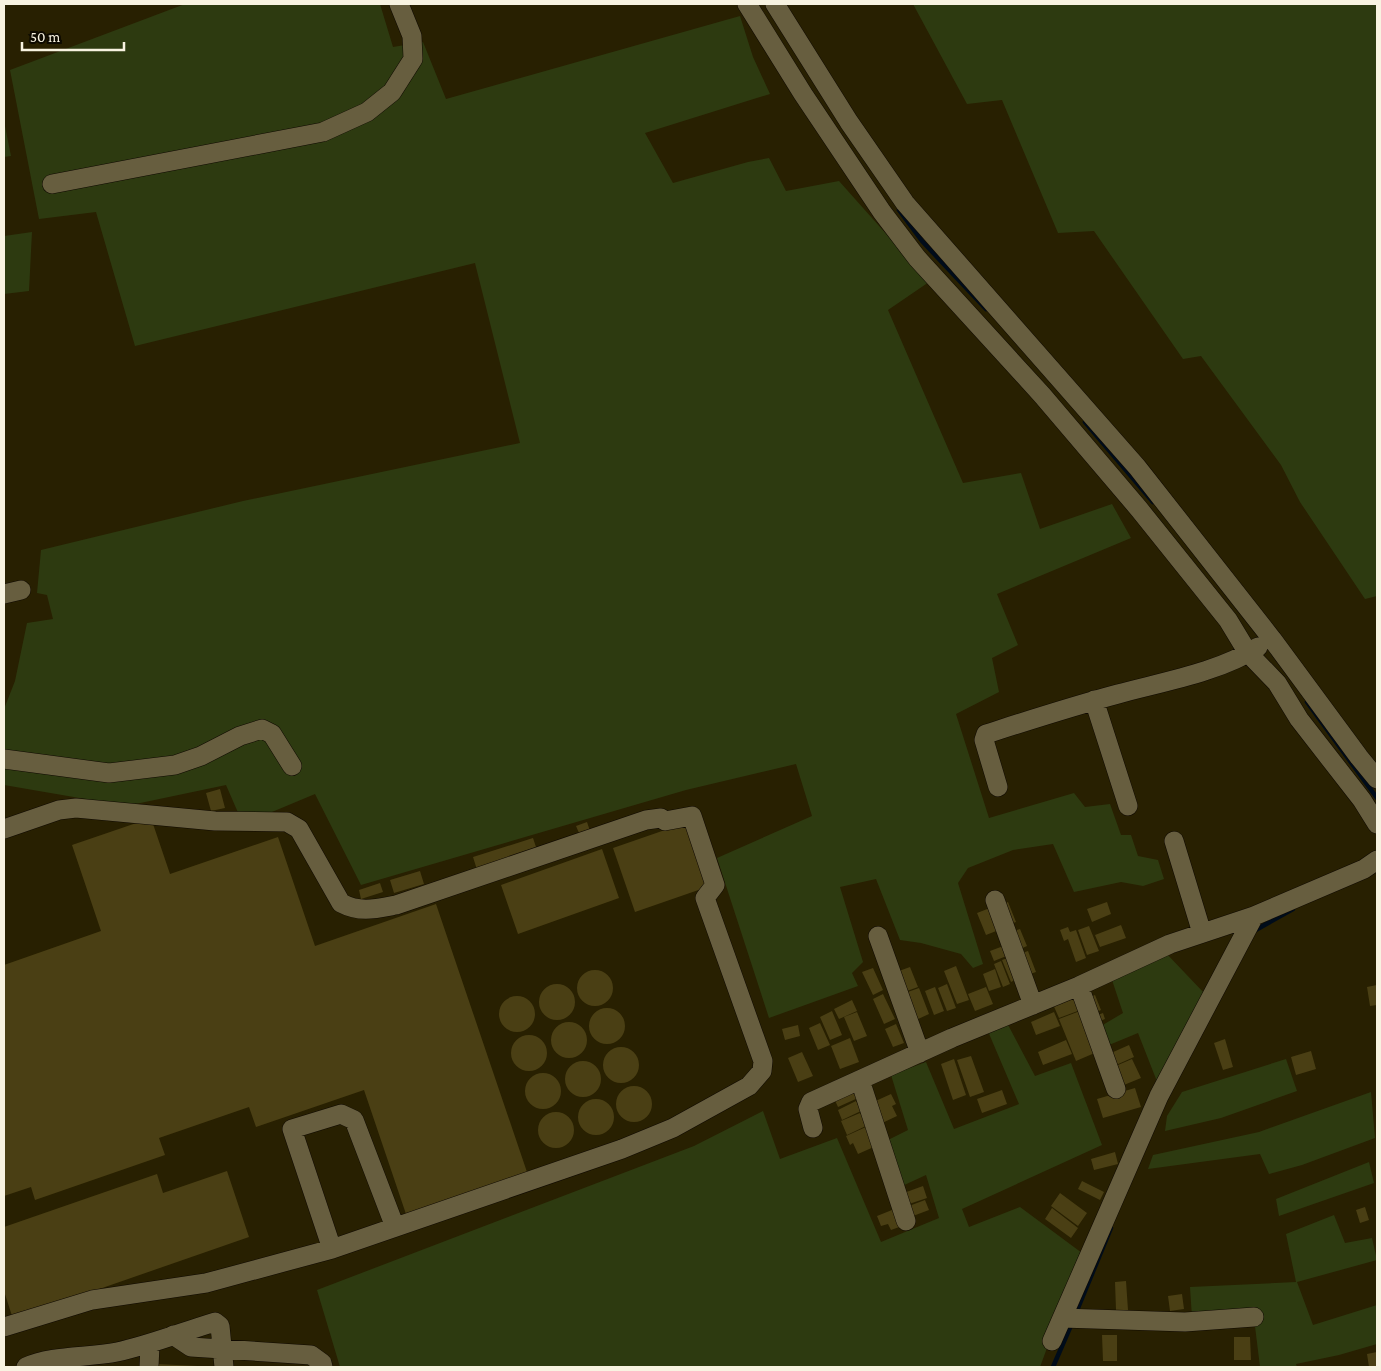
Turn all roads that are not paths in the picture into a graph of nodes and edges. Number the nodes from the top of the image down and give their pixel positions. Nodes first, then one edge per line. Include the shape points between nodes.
1 (399, 4) edge
2 (747, 4) edge
3 (775, 4) edge
4 (52, 184) dead end
5 (892, 206) junction
6 (1212, 582) junction
7 (1259, 646) junction
8 (1094, 700) junction
9 (4, 759) edge
10 (292, 766) dead end
11 (1377, 779) edge
12 (998, 787) dead end
13 (1128, 806) dead end
14 (1377, 824) edge
15 (4, 829) edge
16 (1174, 841) dead end
17 (1377, 860) edge
18 (995, 900) dead end
19 (1254, 916) junction
20 (1202, 933) junction
21 (878, 936) dead end
22 (1079, 986) junction
23 (1032, 1005) junction
24 (920, 1053) junction
25 (860, 1080) junction
26 (1116, 1089) dead end
27 (813, 1128) dead end
28 (906, 1221) dead end
29 (395, 1227) junction
30 (332, 1249) junction
31 (1254, 1317) dead end
32 (1062, 1318) junction
33 (4, 1327) edge
34 (173, 1335) junction
35 (1052, 1341) dead end
36 (150, 1345) junction
37 (223, 1358) edge
38 (26, 1367) edge
39 (148, 1367) edge
40 (323, 1367) edge

1 - 4 street via 412,36 414,59 392,92 367,112 323,132
2 - 5 street via 802,94
3 - 5 street via 849,122
5 - 6 street via 1137,467
5 - 6 street via 917,258
6 - 7 street
6 - 7 street via 1228,620
7 - 8 street via 1176,678
7 - 11 street
7 - 14 street via 1276,683 1299,720
8 - 12 street via 986,734 984,740
8 - 13 street
9 - 10 street via 109,774 175,765 262,729 272,734
15 - 29 street via 59,810 76,808 215,821 287,822 299,829 341,903 353,909 368,910 396,905 646,820 661,818 665,821 692,816 715,885 705,898 762,1061 762,1072 756,1080 672,1128 630,1146
16 - 20 street
17 - 19 street via 1364,869
18 - 23 street
19 - 20 street
19 - 32 street via 1159,1096
20 - 22 street via 1170,944
21 - 24 street
22 - 23 street
22 - 26 street
23 - 24 street
24 - 25 street
25 - 27 street via 810,1103 808,1109
25 - 28 street
29 - 30 street
29 - 30 street via 354,1120 341,1114 292,1130
30 - 33 street via 206,1283 92,1300
31 - 32 street via 1185,1322
32 - 35 street
34 - 36 street
34 - 37 street via 191,1347
34 - 37 street via 215,1322 220,1326
36 - 38 street via 72,1359 40,1361
36 - 39 street
37 - 40 street via 311,1355

